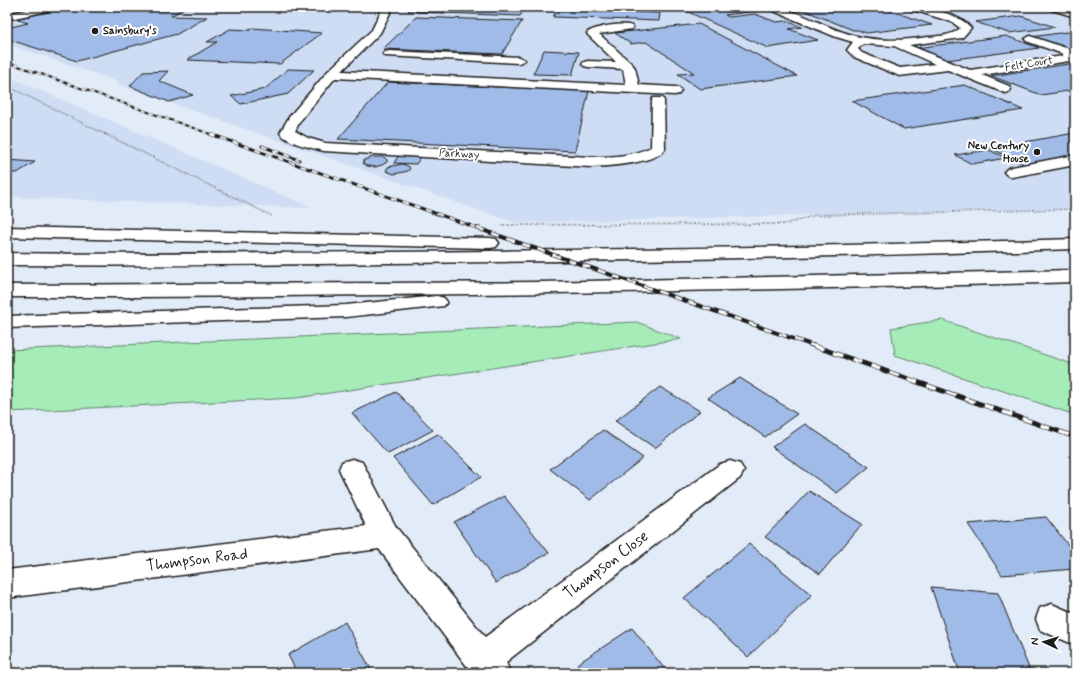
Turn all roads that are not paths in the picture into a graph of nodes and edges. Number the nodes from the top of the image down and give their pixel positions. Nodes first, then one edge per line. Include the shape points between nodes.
1 (52, 7) edge
2 (388, 7) edge
3 (772, 7) edge
4 (913, 7) edge
5 (1052, 7) edge
6 (1075, 14) edge
7 (10, 16) dead end
8 (628, 27) dead end
9 (1030, 39) dead end
10 (860, 41) junction
11 (894, 43) junction
12 (389, 54) dead end
13 (950, 66) junction
14 (587, 68) dead end
15 (629, 71) junction
16 (332, 74) junction
17 (968, 74) junction
18 (507, 82) junction
19 (633, 88) junction
20 (1004, 89) dead end
21 (675, 91) dead end
22 (658, 101) dead end
23 (1075, 160) edge
24 (1012, 172) dead end
25 (7, 232) edge
26 (1075, 244) edge
27 (886, 251) junction
28 (7, 259) edge
29 (1075, 276) edge
30 (601, 287) junction
31 (7, 292) edge
32 (7, 322) edge
33 (352, 469) dead end
34 (730, 471) dead end
35 (386, 536) junction
36 (7, 584) edge
37 (488, 666) edge

1 - 7 main road
2 - 16 main road, Parkway via 376,31
3 - 10 main road
4 - 11 main road via 955,20 966,28 958,36
5 - 6 main road
8 - 15 main road via 592,33
9 - 17 main road, Felt Court via 1068,52 1069,58
10 - 11 main road
10 - 13 main road via 852,50 858,55 899,72
11 - 13 main road, Felt Court
12 - 18 main road via 521,58
13 - 17 main road, Felt Court
14 - 15 main road
15 - 19 main road
16 - 18 main road
16 - 22 main road, Parkway via 294,120 287,133 324,147 591,162 624,161 658,149
17 - 20 main road, Felt Court
18 - 19 main road
19 - 21 main road
23 - 24 main road
25 - 27 main road
26 - 27 main road
27 - 28 main road via 472,257
29 - 30 main road
30 - 31 main road
30 - 32 main road via 346,311
33 - 35 main road
34 - 37 main road, Thompson Close
35 - 36 main road, Thompson Road
35 - 37 main road

